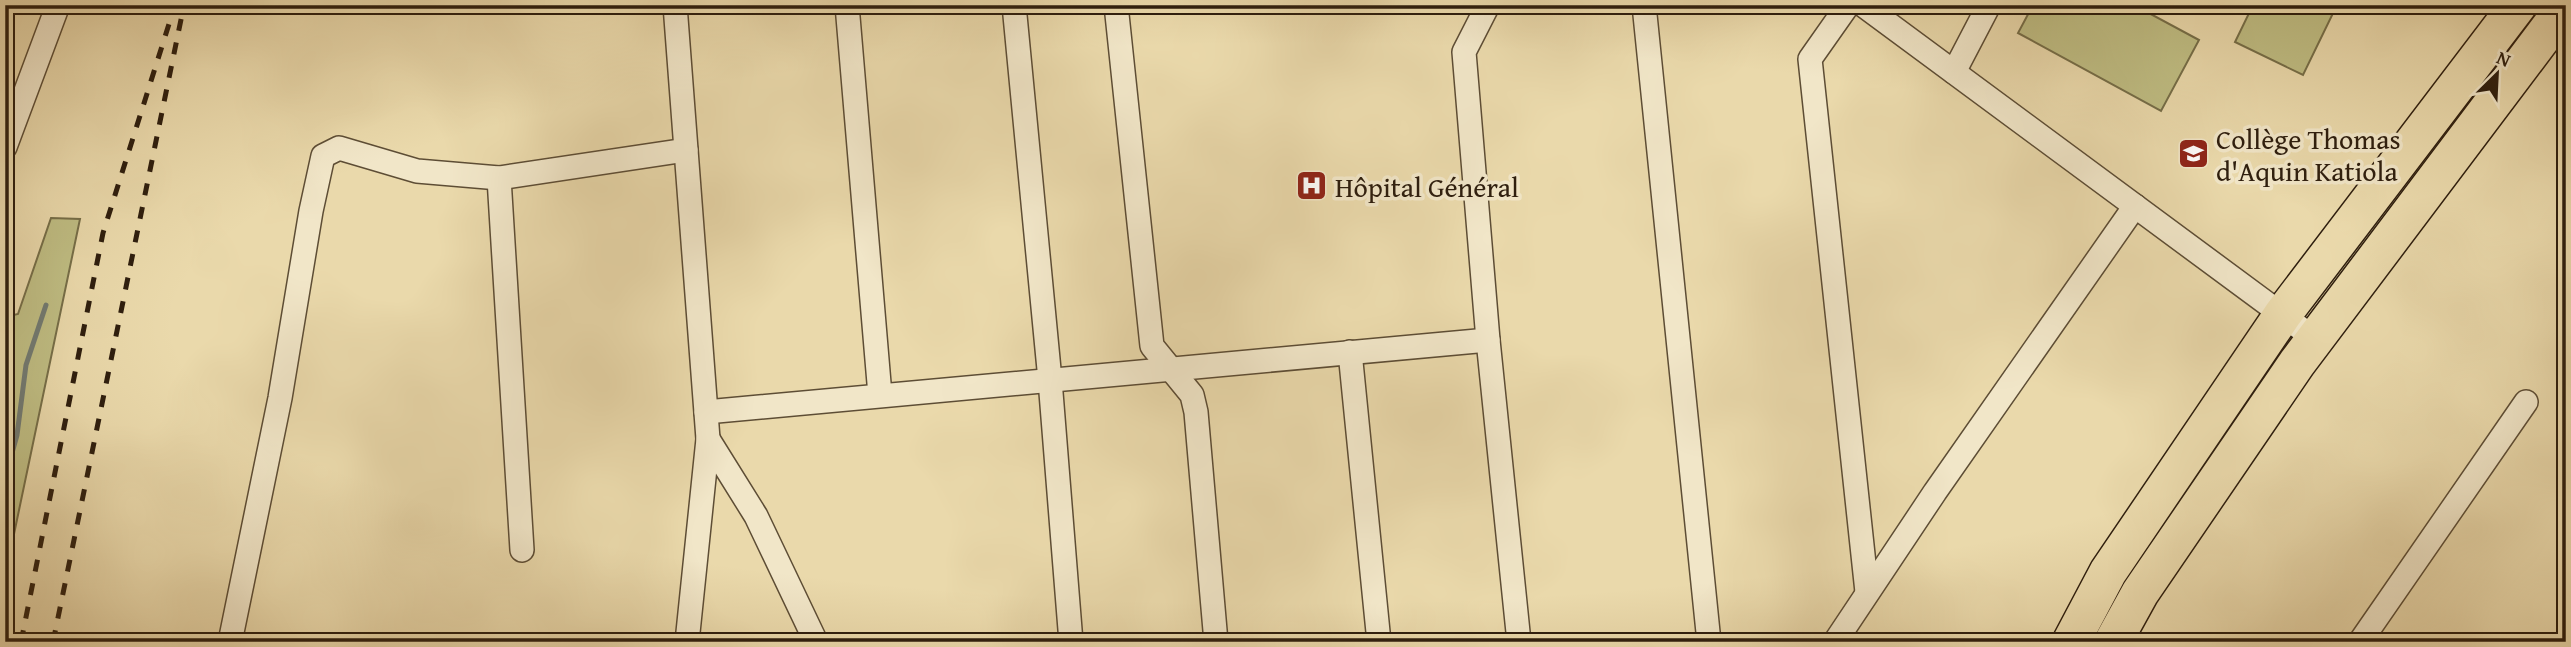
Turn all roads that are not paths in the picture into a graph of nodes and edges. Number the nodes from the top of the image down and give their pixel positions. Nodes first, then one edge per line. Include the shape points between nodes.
1 (58, 5) edge
2 (675, 5) edge
3 (847, 5) edge
4 (1014, 5) edge
5 (1116, 5) edge
6 (1488, 5) edge
7 (1644, 5) edge
8 (1847, 5) edge
9 (1863, 5) edge
10 (1989, 5) edge
11 (2518, 5) edge
12 (2566, 6) edge
13 (1954, 72) junction
14 (5, 147) edge
15 (686, 150) junction
16 (499, 178) junction
17 (2135, 206) junction
18 (2283, 314) junction
19 (2315, 339) junction
20 (1488, 340) junction
21 (1350, 352) junction
22 (1170, 369) junction
23 (1050, 380) junction
24 (880, 395) junction
25 (2526, 402) dead end
26 (706, 412) junction
27 (708, 439) junction
28 (522, 550) dead end
29 (1867, 592) junction
30 (230, 642) edge
31 (687, 642) edge
32 (816, 642) edge
33 (1071, 642) edge
34 (1216, 642) edge
35 (1379, 642) edge
36 (1519, 642) edge
37 (1709, 642) edge
38 (1835, 642) edge
39 (2071, 642) edge
40 (2113, 642) edge
41 (2360, 642) edge

1 - 14 street
2 - 15 street
3 - 24 street
4 - 23 street
5 - 22 street via 1152,346
6 - 20 street via 1464,52
7 - 37 street
8 - 29 street via 1810,59
9 - 13 street
10 - 13 street
11 - 18 highway
12 - 19 highway
13 - 17 street
15 - 16 street
15 - 26 street
16 - 28 street
16 - 30 street via 417,171 339,148 323,156
17 - 18 street
17 - 29 street
18 - 19 street
18 - 39 highway via 2108,572
19 - 40 highway via 2140,593
20 - 21 street
20 - 36 street
21 - 22 street
21 - 35 street
22 - 23 street
22 - 34 street via 1192,395 1196,412
23 - 24 street
23 - 33 street
24 - 26 street
25 - 41 street
26 - 27 street
27 - 31 street
27 - 32 street via 756,516
29 - 38 street

